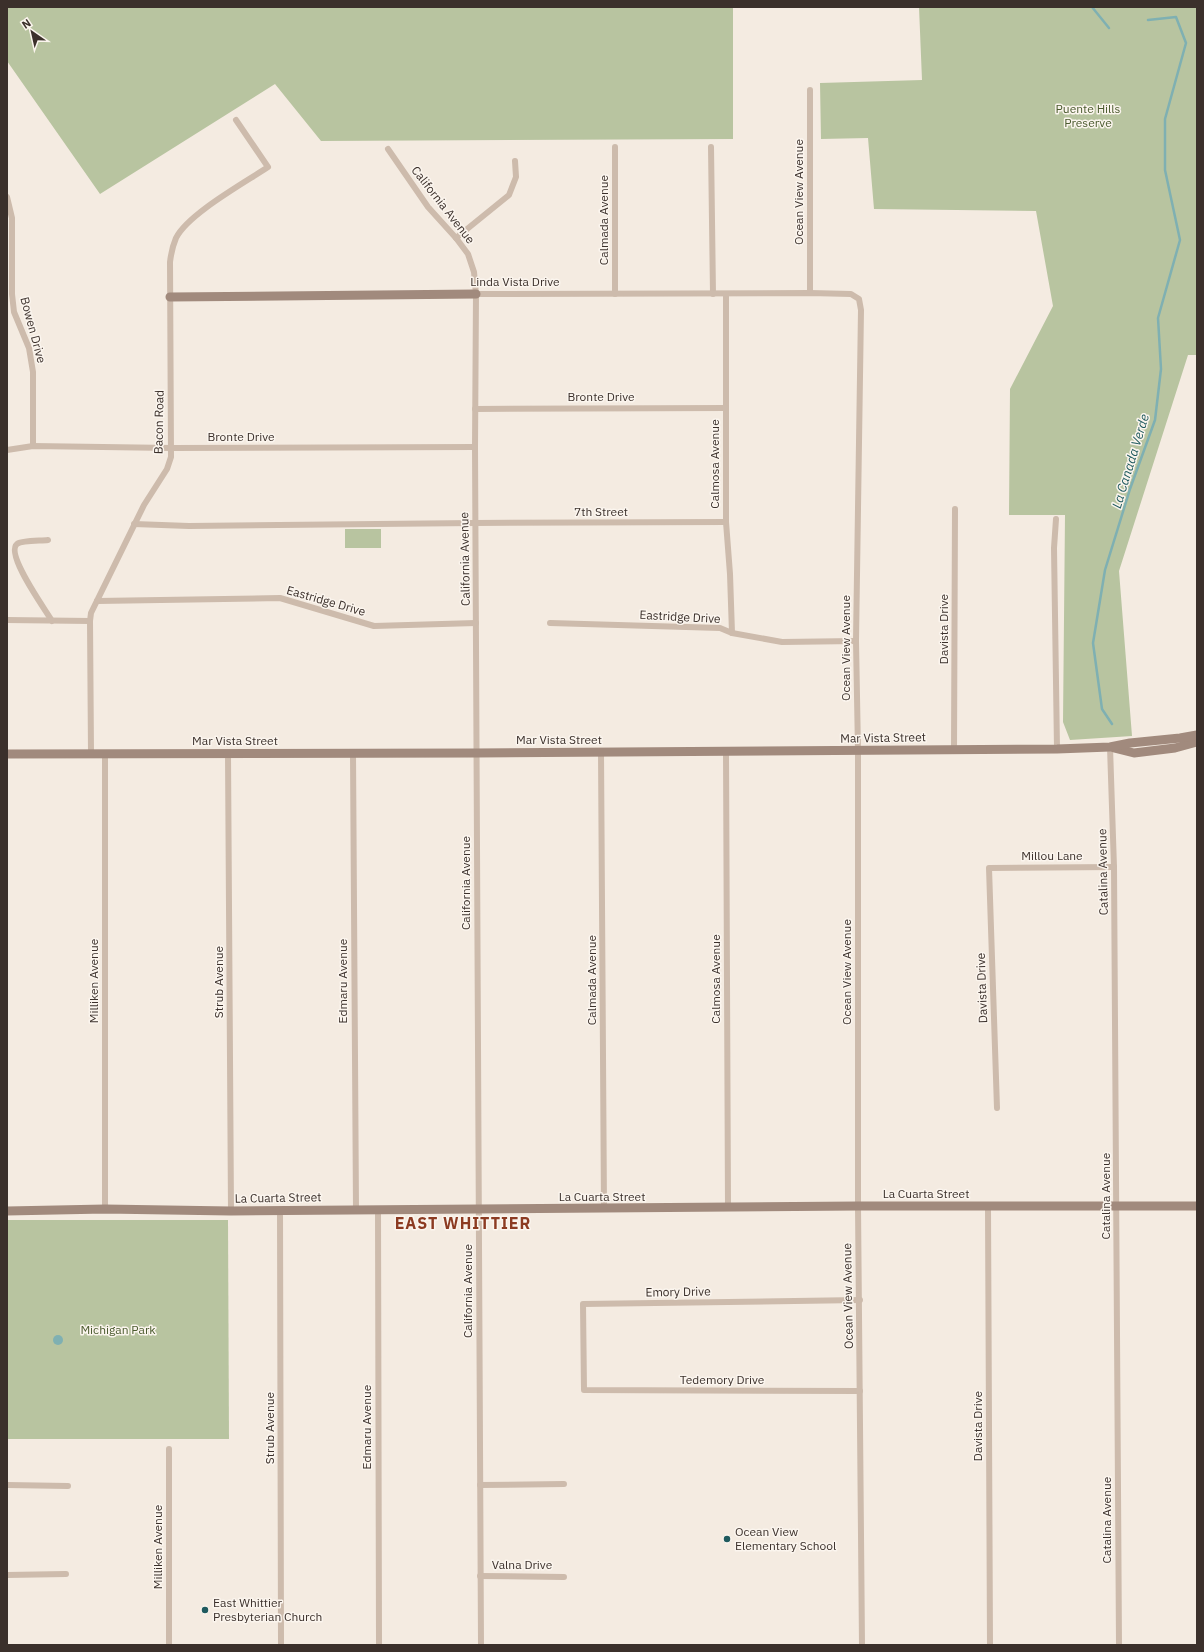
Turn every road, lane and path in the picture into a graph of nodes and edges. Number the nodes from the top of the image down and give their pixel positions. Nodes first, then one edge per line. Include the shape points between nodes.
1 (810, 90) dead end
2 (236, 120) dead end
3 (615, 146) dead end
4 (711, 148) dead end
5 (388, 149) dead end
6 (516, 161) dead end
7 (7, 197) edge
8 (456, 238) junction
9 (810, 293) junction
10 (476, 294) junction
11 (615, 294) junction
12 (713, 294) junction
13 (726, 294) junction
14 (170, 297) junction
15 (859, 299) joint
16 (726, 408) junction
17 (475, 409) junction
18 (33, 446) junction
19 (475, 447) junction
20 (172, 448) junction
21 (7, 450) edge
22 (955, 509) dead end
23 (1056, 519) dead end
24 (726, 522) junction
25 (475, 523) junction
26 (134, 524) junction
27 (48, 540) dead end
28 (97, 601) junction
29 (7, 620) edge
30 (52, 621) junction
31 (90, 622) junction
32 (476, 623) junction
33 (550, 623) dead end
34 (732, 633) junction
35 (856, 641) junction
36 (1197, 735) edge
37 (1197, 742) edge
38 (1110, 747) junction
39 (954, 749) junction
40 (1057, 749) junction
41 (726, 751) junction
42 (858, 751) junction
43 (601, 752) junction
44 (91, 753) junction
45 (105, 753) junction
46 (353, 753) junction
47 (476, 753) junction
48 (7, 754) edge
49 (228, 754) junction
50 (1114, 867) junction
51 (989, 868) joint
52 (997, 1108) dead end
53 (858, 1206) junction
54 (1117, 1206) junction
55 (1197, 1206) edge
56 (988, 1207) junction
57 (604, 1208) junction
58 (728, 1208) junction
59 (356, 1209) junction
60 (378, 1209) junction
61 (105, 1210) junction
62 (280, 1210) junction
63 (479, 1210) junction
64 (7, 1211) edge
65 (231, 1211) junction
66 (860, 1300) junction
67 (584, 1390) joint
68 (860, 1391) junction
69 (169, 1449) dead end
70 (564, 1484) dead end
71 (7, 1485) edge
72 (480, 1485) junction
73 (68, 1486) dead end
74 (66, 1574) dead end
75 (7, 1575) edge
76 (480, 1576) junction
77 (564, 1576) dead end
78 (169, 1645) edge
79 (281, 1645) edge
80 (379, 1645) edge
81 (481, 1645) edge
82 (862, 1645) edge
83 (990, 1645) edge
84 (1119, 1645) edge

1 - 9 street, Ocean View Avenue
2 - 14 street, Bacon Road via 268,167 195,216 176,237 170,262
3 - 11 street, Calmada Avenue
4 - 12 street
5 - 8 street, California Avenue via 428,207
6 - 8 street via 516,178 509,195
7 - 18 street, Bowen Drive via 12,218 14,312 29,348 33,372
8 - 10 street, California Avenue via 471,262
9 - 13 street, Linda Vista Drive
9 - 15 street, Linda Vista Drive via 851,294
10 - 11 street, Linda Vista Drive
10 - 14 street, Linda Vista Drive
10 - 17 street, California Avenue
11 - 12 street, Linda Vista Drive
12 - 13 street, Linda Vista Drive
13 - 16 street, Calmosa Avenue
14 - 20 street, Bacon Road
15 - 35 street, Ocean View Avenue via 861,310
16 - 17 street, Bronte Drive
16 - 24 street, Calmosa Avenue
17 - 19 street, California Avenue
18 - 20 street, Bronte Drive
18 - 21 street, Bronte Drive
19 - 20 street, Bronte Drive
19 - 25 street, California Avenue
20 - 26 street, Bacon Road via 167,469
22 - 39 street, Davista Drive
23 - 40 street via 1054,548
24 - 25 street, 7th Street
24 - 34 street, Calmosa Avenue
25 - 26 street, 7th Street via 189,526
25 - 32 street, California Avenue
26 - 28 street, Bacon Road
27 - 30 street via 21,542 14,549 24,576
28 - 31 street, Bacon Road
28 - 32 street, Eastridge Drive via 280,598 374,626
29 - 30 street
30 - 31 street
31 - 44 street, Bacon Road
32 - 47 street, California Avenue
33 - 34 street, Eastridge Drive via 720,628
34 - 35 street, Eastridge Drive via 782,642
35 - 42 street, Ocean View Avenue
36 - 38 street, Mar Vista Street
37 - 38 street, Mar Vista Street via 1175,748 1134,752
38 - 40 street, Mar Vista Street
38 - 50 street, Catalina Avenue
39 - 40 street, Mar Vista Street
39 - 42 street, Mar Vista Street
41 - 42 street, Mar Vista Street
41 - 43 street, Mar Vista Street
41 - 58 street, Calmosa Avenue
42 - 53 street, Ocean View Avenue
43 - 47 street, Mar Vista Street
43 - 57 street, Calmada Avenue
44 - 45 street, Mar Vista Street
44 - 48 street, Mar Vista Street
45 - 49 street, Mar Vista Street
45 - 61 street, Milliken Avenue
46 - 47 street, Mar Vista Street
46 - 49 street, Mar Vista Street
46 - 59 street, Edmaru Avenue
47 - 63 street, California Avenue
49 - 65 street, Strub Avenue
50 - 51 street, Millou Lane
50 - 54 street, Catalina Avenue
51 - 52 street, Davista Drive
53 - 56 street, La Cuarta Street
53 - 58 street, La Cuarta Street
53 - 66 street, Ocean View Avenue
54 - 55 street, La Cuarta Street
54 - 56 street, La Cuarta Street
54 - 84 street, Catalina Avenue
56 - 83 street, Davista Drive
57 - 58 street, La Cuarta Street
57 - 63 street, La Cuarta Street
59 - 60 street, La Cuarta Street
59 - 62 street, La Cuarta Street
60 - 63 street, La Cuarta Street
60 - 80 street, Edmaru Avenue
61 - 64 street, La Cuarta Street
61 - 65 street, La Cuarta Street
62 - 65 street, La Cuarta Street
62 - 79 street, Strub Avenue
63 - 72 street, California Avenue
66 - 67 street, Emory Drive via 583,1304
66 - 68 street, Ocean View Avenue
67 - 68 street, Tedemory Drive
68 - 82 street, Ocean View Avenue
69 - 78 street, Milliken Avenue
70 - 72 street
71 - 73 street
72 - 76 street, California Avenue
74 - 75 street
76 - 77 street, Valna Drive
76 - 81 street, California Avenue

